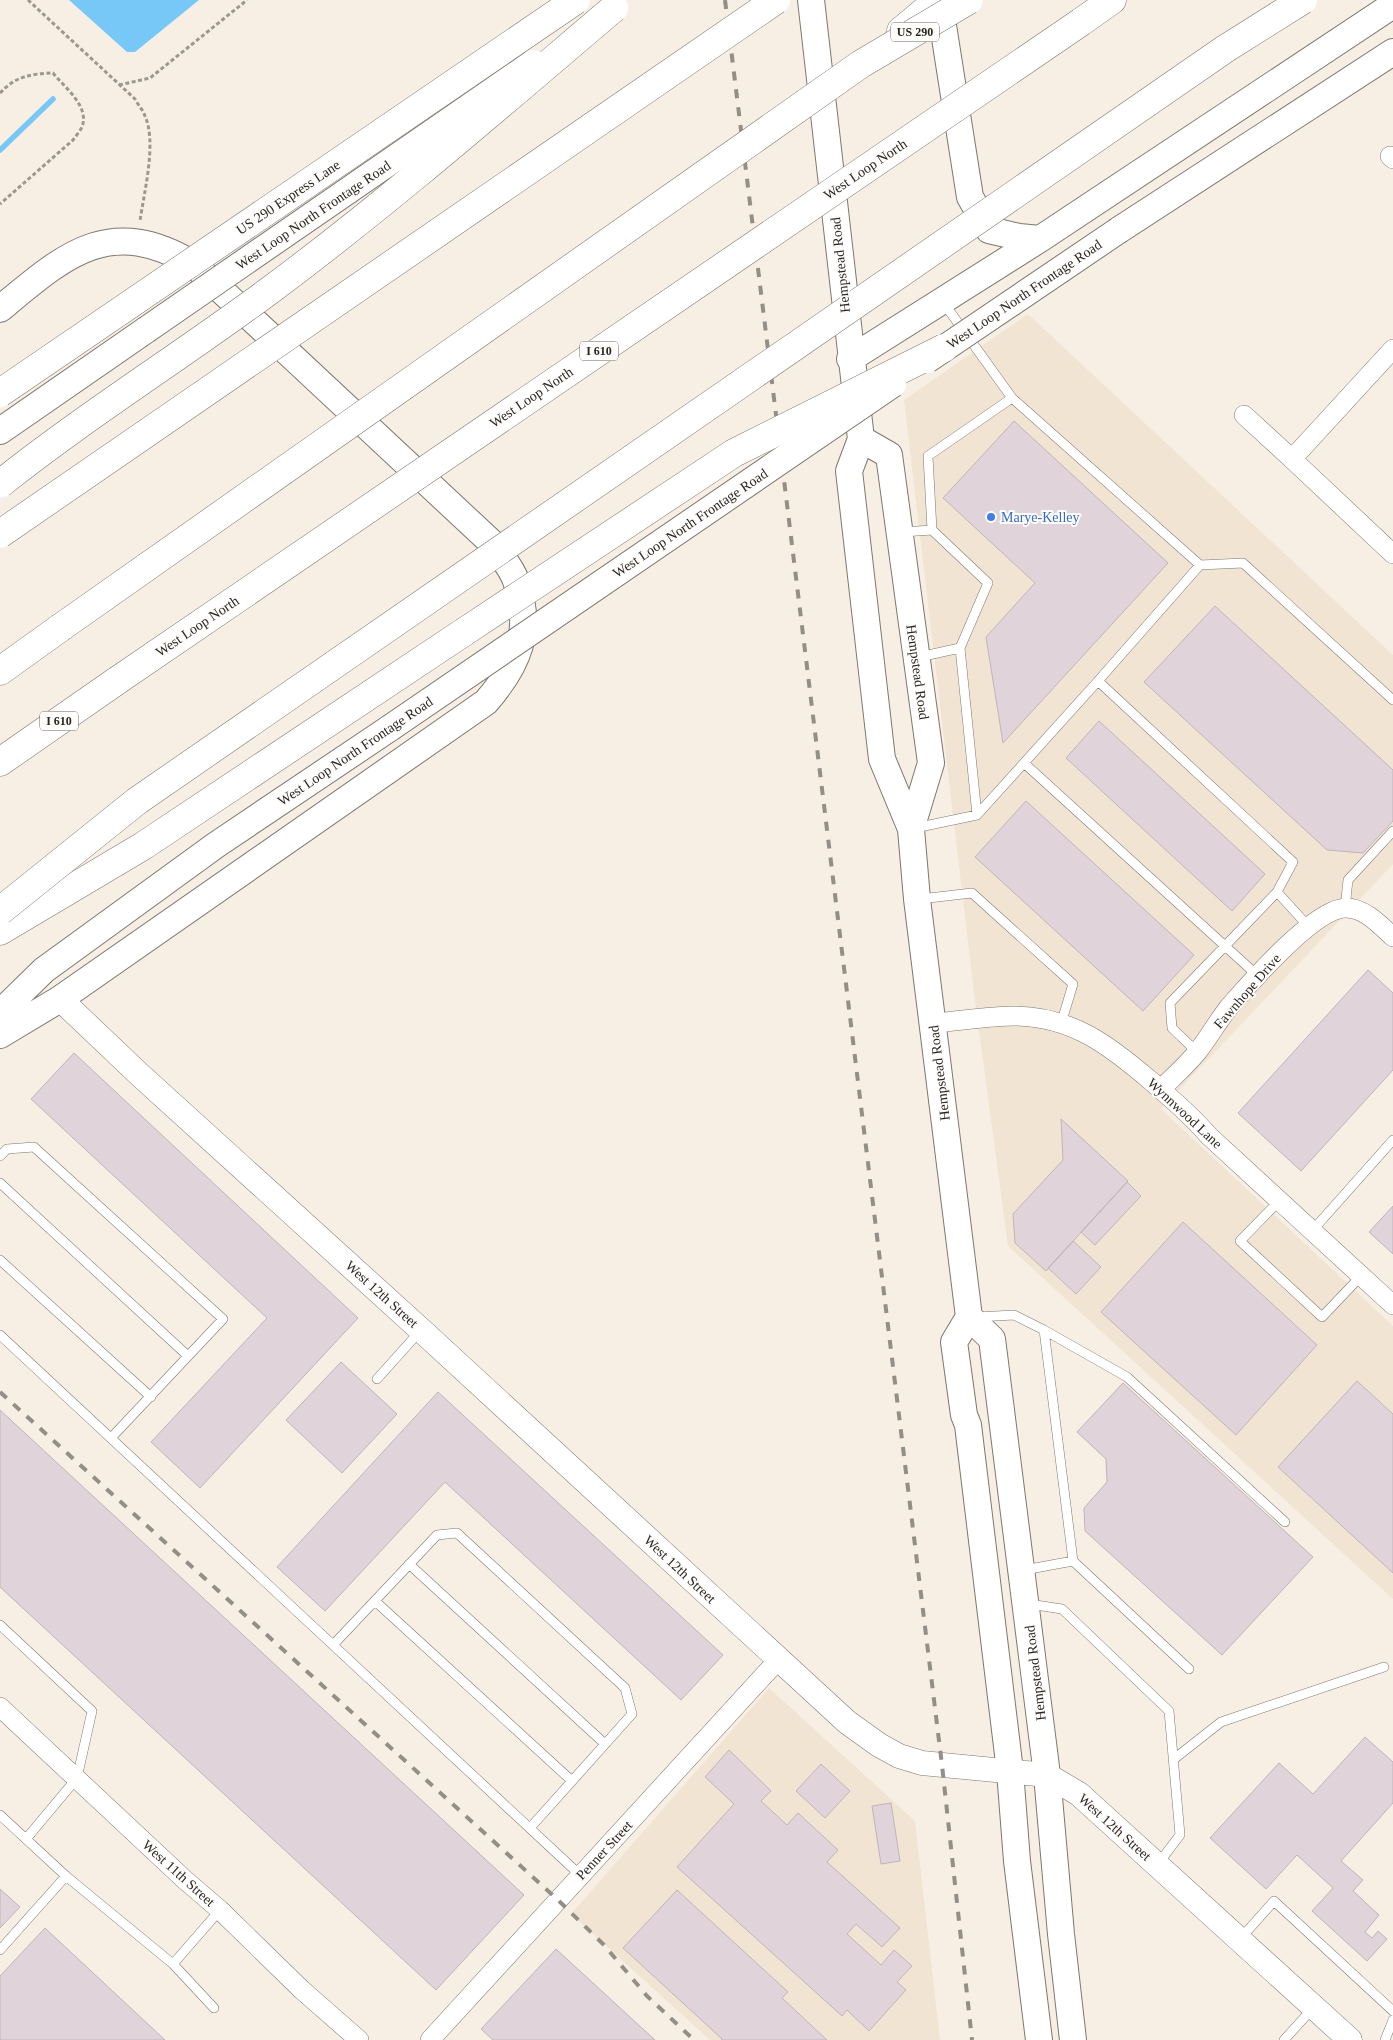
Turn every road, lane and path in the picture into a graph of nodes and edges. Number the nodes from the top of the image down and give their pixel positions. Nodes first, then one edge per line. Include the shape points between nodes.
1 (28, 0) edge
2 (246, 0) edge
3 (576, 0) edge
4 (776, 0) edge
5 (811, 0) edge
6 (939, 0) edge
7 (968, 0) edge
8 (1112, 0) edge
9 (1303, 0) edge
10 (620, 4) edge
11 (1393, 5) edge
12 (1393, 52) edge
13 (860, 64) junction
14 (119, 85) junction
15 (0, 93) edge
16 (0, 204) edge
17 (140, 222) dead end
18 (1040, 239) junction
19 (942, 301) junction
20 (0, 308) edge
21 (944, 348) junction
22 (1391, 355) edge
23 (850, 359) junction
24 (0, 393) edge
25 (1012, 398) junction
26 (1244, 415) dead end
27 (0, 431) edge
28 (861, 439) junction
29 (1292, 459) junction
30 (0, 484) edge
31 (932, 530) junction
32 (899, 532) junction
33 (0, 534) edge
34 (1393, 554) edge
35 (1200, 565) junction
36 (960, 648) junction
37 (916, 658) junction
38 (0, 671) edge
39 (1098, 681) junction
40 (1393, 700) edge
41 (0, 762) edge
42 (1024, 763) junction
43 (977, 815) junction
44 (910, 829) junction
45 (1393, 831) edge
46 (1277, 892) junction
47 (917, 899) junction
48 (1345, 908) junction
49 (0, 910) edge
50 (1308, 926) junction
51 (0, 931) edge
52 (1393, 937) edge
53 (1224, 946) junction
54 (1258, 976) junction
55 (60, 999) junction
56 (0, 1013) edge
57 (932, 1023) junction
58 (1062, 1024) junction
59 (0, 1035) edge
60 (1197, 1052) junction
61 (1161, 1089) junction
62 (1393, 1140) edge
63 (0, 1156) edge
64 (0, 1184) edge
65 (1279, 1201) junction
66 (1312, 1231) junction
67 (0, 1260) edge
68 (1360, 1276) junction
69 (1393, 1306) edge
70 (969, 1317) junction
71 (421, 1330) junction
72 (1044, 1330) junction
73 (0, 1335) edge
74 (188, 1356) junction
75 (377, 1379) dead end
76 (151, 1397) junction
77 (111, 1438) junction
78 (1285, 1522) dead end
79 (1073, 1561) junction
80 (409, 1564) junction
81 (1022, 1570) junction
82 (375, 1601) junction
83 (1026, 1603) junction
84 (0, 1625) edge
85 (333, 1645) junction
86 (778, 1660) junction
87 (1384, 1667) dead end
88 (1189, 1669) dead end
89 (0, 1707) edge
90 (605, 1744) junction
91 (1174, 1759) junction
92 (1010, 1771) junction
93 (1047, 1775) junction
94 (77, 1778) junction
95 (572, 1781) junction
96 (0, 1815) edge
97 (530, 1828) junction
98 (26, 1839) junction
99 (1157, 1866) junction
100 (580, 1875) junction
101 (66, 1876) junction
102 (220, 1910) junction
103 (1239, 1939) junction
104 (0, 1950) edge
105 (173, 1964) junction
106 (214, 2008) dead end
107 (1314, 2008) junction
108 (1393, 2011) edge
109 (1393, 2020) edge
110 (359, 2040) edge
111 (430, 2040) edge
112 (1039, 2040) edge
113 (1074, 2040) edge
114 (1284, 2040) edge
115 (1350, 2040) edge
116 (1385, 2040) edge

1 - 14 path
2 - 14 path via 150,78
3 - 24 highway, US 290 Express Lane, bridge
4 - 33 highway, bridge
5 - 23 main road, Hempstead Road
6 - 13 highway, bridge
6 - 18 main road via 970,197 989,230
7 - 13 highway, US 290, bridge
8 - 41 highway, West Loop North / I 610, bridge
9 - 49 highway, bridge via 1216,55 137,801
10 - 27 main road, West Loop North Frontage Road, bridge
10 - 30 highway, bridge via 352,228
11 - 18 main road
12 - 21 main road, West Loop North Frontage Road, bridge
13 - 38 highway, bridge
14 - 17 path via 135,99 145,117 149,137
15 - 16 path via 9,84 30,74 53,73 80,105 83,119 73,140
18 - 19 main road
19 - 23 main road
19 - 25 lane
20 - 55 main road via 59,262 80,250 105,244 129,241 149,244 194,264 493,544 516,579 524,618 512,666 504,682 486,702
21 - 51 highway, bridge via 734,453 143,846
21 - 56 main road, West Loop North Frontage Road, bridge via 216,845 44,970
22 - 29 street
23 - 28 main road, Hempstead Road
25 - 31 lane via 928,456
25 - 35 lane
26 - 29 street
28 - 32 main road, Hempstead Road via 890,455
28 - 44 main road, Hempstead Road via 849,470 882,759
29 - 34 street
31 - 32 lane
31 - 36 lane via 988,583
32 - 37 main road, Hempstead Road
35 - 39 lane
35 - 40 lane via 1243,563
36 - 37 lane
36 - 43 lane
37 - 44 main road, Hempstead Road via 931,763
39 - 42 lane
39 - 46 lane via 1293,862
42 - 43 lane
42 - 53 lane
43 - 44 lane
44 - 47 main road, Hempstead Road
45 - 48 lane via 1348,880
46 - 50 lane
46 - 53 lane
47 - 57 main road, Hempstead Road
47 - 58 lane via 972,893 1073,984
48 - 50 street, Fawnhope Drive via 1323,915
48 - 52 street via 1360,910
50 - 54 street, Fawnhope Drive
53 - 54 lane
53 - 60 lane via 1170,1003 1172,1028
54 - 60 street, Fawnhope Drive via 1228,1008
55 - 59 main road
55 - 71 street, West 12th Street
57 - 58 street, Wynnwood Lane via 1017,1016
57 - 70 main road, Hempstead Road
58 - 61 street, Wynnwood Lane via 1116,1051
60 - 61 street, Fawnhope Drive
61 - 65 street, Wynnwood Lane
62 - 66 lane
63 - 74 lane via 7,1149 34,1147 223,1319
64 - 74 lane
65 - 66 street, Wynnwood Lane
65 - 68 lane via 1240,1241 1322,1317
66 - 68 street, Wynnwood Lane
67 - 76 lane
68 - 69 street, Wynnwood Lane
70 - 72 lane via 1014,1315
70 - 81 main road, Hempstead Road via 992,1339
70 - 92 main road via 954,1342 968,1424
71 - 75 lane
71 - 86 street, West 12th Street
72 - 78 lane via 1126,1376
72 - 79 lane
73 - 77 lane
74 - 76 lane
76 - 77 lane
77 - 85 lane
79 - 81 lane
79 - 88 lane
80 - 82 lane
80 - 90 lane
80 - 90 lane via 437,1535 457,1533 626,1688 632,1714
81 - 83 main road, Hempstead Road
82 - 85 lane
82 - 95 lane
83 - 91 lane via 1062,1609 1169,1711
83 - 93 main road, Hempstead Road
84 - 94 lane via 92,1711
85 - 97 lane
86 - 92 street, West 12th Street via 847,1722 899,1756 922,1764
86 - 100 street, Penner Street
87 - 91 lane via 1221,1722
89 - 94 street, West 11th Street
90 - 95 lane
91 - 99 lane via 1180,1835
92 - 93 street, West 12th Street
92 - 112 main road via 1017,1861
93 - 99 street, West 12th Street via 1079,1794
93 - 113 main road, Hempstead Road
94 - 98 lane
94 - 102 street, West 11th Street
95 - 97 lane
96 - 98 lane
97 - 100 lane
98 - 101 lane
99 - 103 street, West 12th Street
100 - 111 street, Penner Street
101 - 104 lane
101 - 105 lane
102 - 105 lane
102 - 110 street, West 11th Street
103 - 107 street, West 12th Street
103 - 108 lane via 1274,1901
105 - 106 lane
107 - 114 lane
107 - 115 street, West 12th Street
109 - 116 lane

